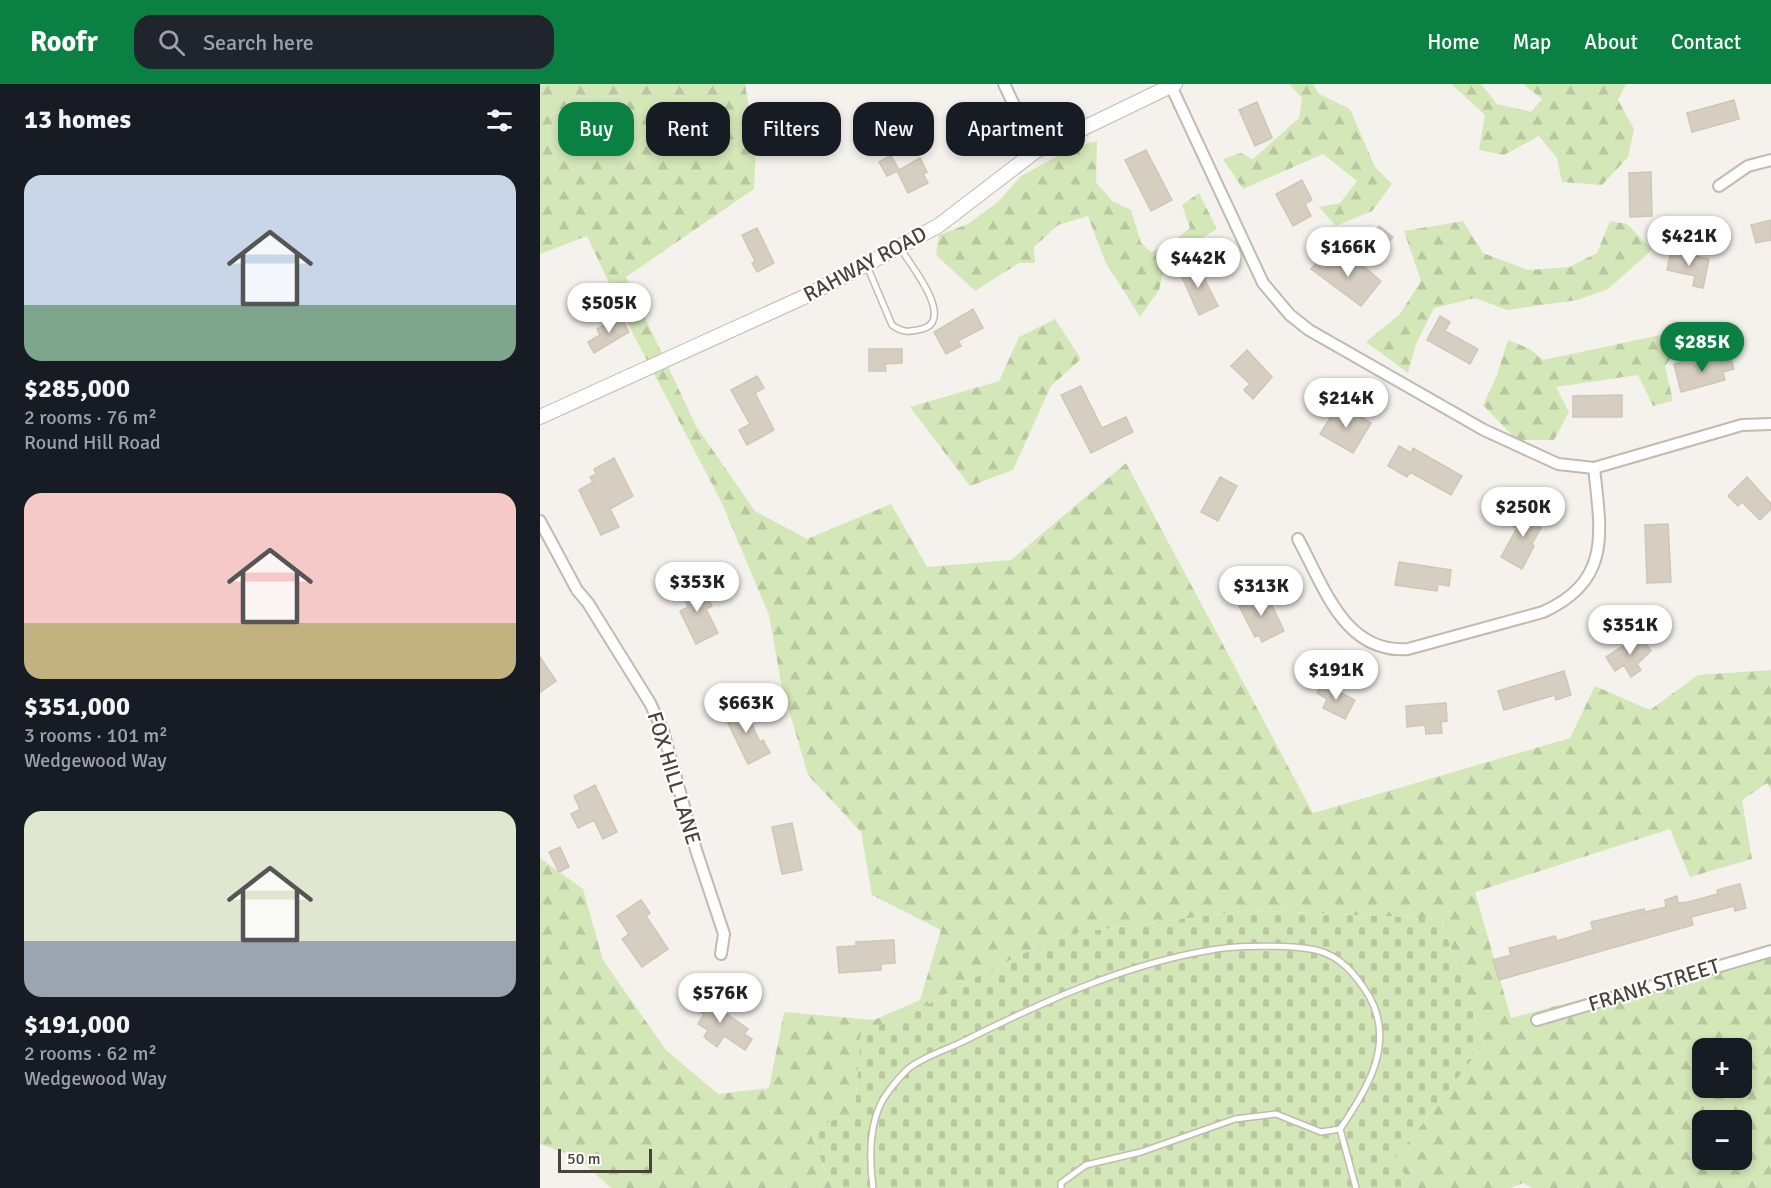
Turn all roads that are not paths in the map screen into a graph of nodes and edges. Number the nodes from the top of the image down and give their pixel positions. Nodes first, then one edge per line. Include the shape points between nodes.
1 (1004, 84) edge
2 (1173, 85) edge
3 (1013, 102) edge
4 (1085, 127) edge
5 (1029, 156) edge
6 (1771, 160) edge
7 (1719, 186) dead end
8 (899, 246) junction
9 (867, 264) junction
10 (540, 417) edge
11 (1771, 424) edge
12 (1594, 468) junction
13 (540, 521) edge
14 (1298, 539) dead end
15 (1771, 951) edge
16 (721, 954) dead end
17 (1537, 1020) dead end
18 (1340, 1129) junction
19 (873, 1188) edge
20 (1061, 1188) edge
21 (1356, 1188) edge

1 - 3 street
2 - 4 street, RAHWAY ROAD
2 - 12 street via 1263,283 1290,315 1309,330 1518,448 1558,464
5 - 8 street, RAHWAY ROAD via 938,226
6 - 7 street via 1748,166
8 - 9 street, RAHWAY ROAD
8 - 9 lane via 935,306 935,317 927,328 909,332 892,325
9 - 10 street, RAHWAY ROAD via 804,297
11 - 12 street via 1742,425
12 - 14 street via 1600,547 1586,580 1575,594 1543,612 1408,649 1370,644 1349,627
13 - 16 street, FOX HILL LANE via 663,731 724,934
15 - 17 street, FRANK STREET
18 - 19 lane via 1364,1095 1380,1053 1377,1019 1356,975 1316,950 1213,949 1124,972 985,1031 910,1068 886,1094 872,1127
18 - 20 lane via 1321,1132 1276,1114 1235,1119 1141,1152 1086,1165 1061,1183
18 - 21 lane

